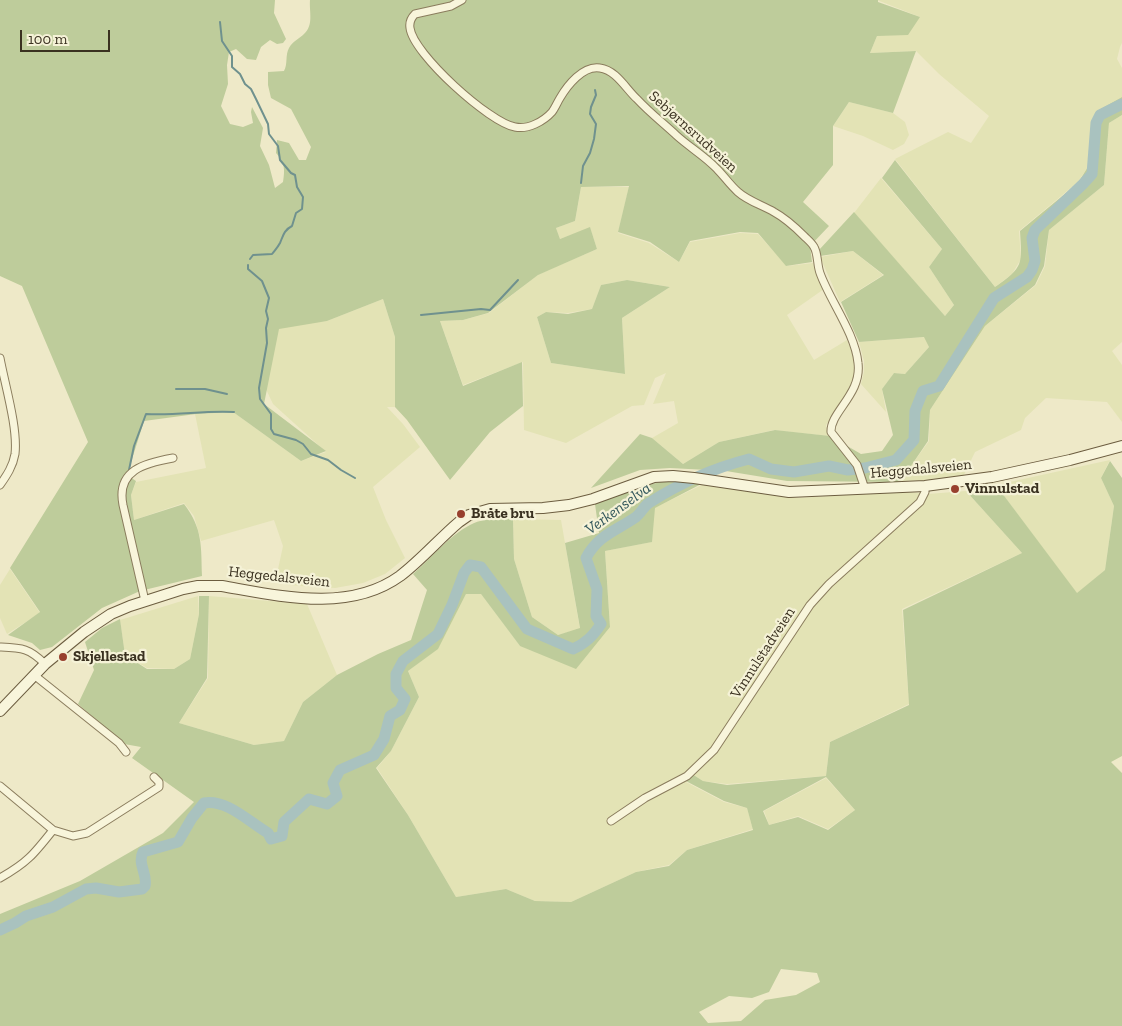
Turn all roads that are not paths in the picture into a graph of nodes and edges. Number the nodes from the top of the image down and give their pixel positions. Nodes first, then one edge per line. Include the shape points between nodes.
1 (462, 0) edge
2 (0, 358) edge
3 (1122, 446) edge
4 (173, 458) dead end
5 (0, 485) edge
6 (925, 486) junction
7 (865, 489) junction
8 (145, 601) junction
9 (0, 647) edge
10 (45, 664) junction
11 (34, 675) junction
12 (0, 711) edge
13 (126, 752) dead end
14 (154, 776) dead end
15 (0, 787) edge
16 (611, 821) dead end
17 (53, 830) junction
18 (0, 878) edge

1 - 7 street, Sebjørnsrudveien via 451,6 415,14 410,30 437,71 492,116 515,128 527,127 553,111 565,91 582,73 593,68 607,70 678,137 717,168 738,192 787,221 815,248 819,271 859,364 855,387 831,426 834,437 857,465
2 - 5 street via 16,440 11,469
3 - 6 main road, Heggedalsveien via 985,478
4 - 8 street via 148,462 138,468 131,473 122,491
6 - 7 main road, Heggedalsveien
6 - 16 street, Vinnulstadveien via 920,502 810,605 714,750 687,776 644,798
7 - 8 main road, Heggedalsveien via 789,492 694,478 654,477 556,507 481,511 459,522 400,576 380,588 355,596 317,598 209,586
8 - 10 main road, Heggedalsveien via 98,622
9 - 10 street via 26,649
10 - 11 main road, Heggedalsveien
11 - 12 main road, Heggedalsveien
11 - 13 street
14 - 17 street via 159,787 87,833 73,836
15 - 17 street
17 - 18 street via 31,858

